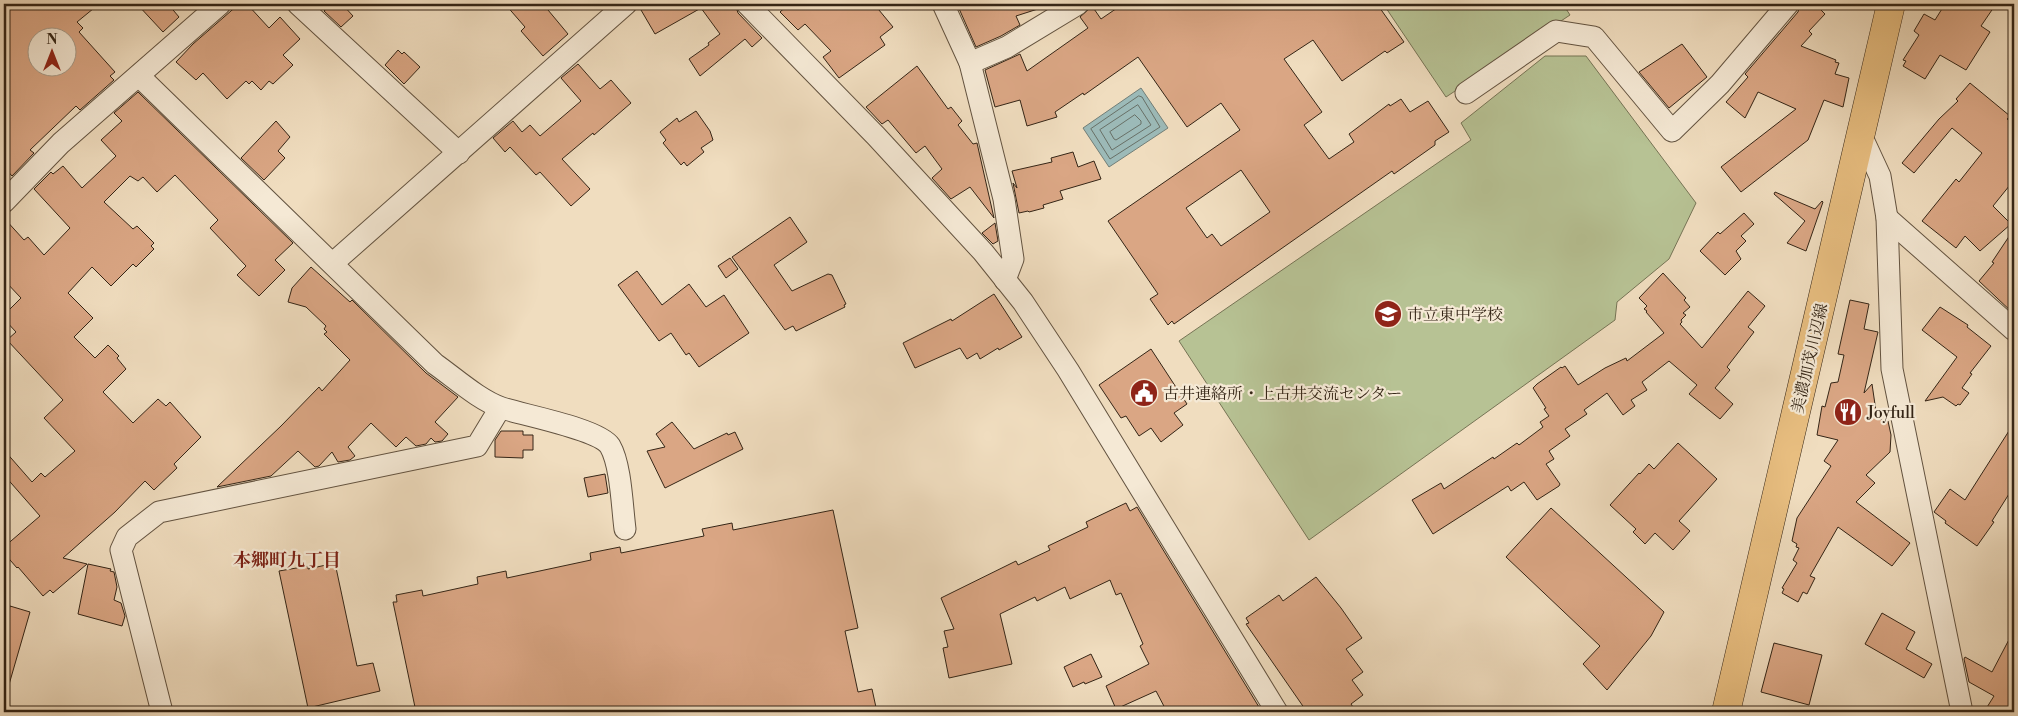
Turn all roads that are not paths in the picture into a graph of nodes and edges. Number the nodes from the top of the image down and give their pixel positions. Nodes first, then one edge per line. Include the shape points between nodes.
1 (220, 4) edge
2 (298, 4) edge
3 (626, 4) edge
4 (747, 4) edge
5 (943, 4) edge
6 (1078, 4) edge
7 (1788, 4) edge
8 (1891, 4) edge
9 (970, 64) junction
10 (139, 76) junction
11 (1466, 93) dead end
12 (1861, 136) junction
13 (459, 153) junction
14 (4, 202) edge
15 (1887, 218) junction
16 (333, 263) junction
17 (1005, 280) junction
18 (2014, 330) edge
19 (500, 408) junction
20 (625, 529) dead end
21 (162, 712) edge
22 (1277, 712) edge
23 (1726, 712) edge
24 (1962, 712) edge

1 - 10 street
2 - 13 street
3 - 13 street
4 - 17 street via 876,136
5 - 9 street
6 - 9 street via 1007,47
7 - 11 street via 1720,84 1672,131 1594,37 1556,31
8 - 12 main road, 美濃加茂川辺線
9 - 17 street via 1004,199 1013,259
10 - 14 street via 61,143
10 - 16 street
12 - 15 street via 1880,176
12 - 23 main road, 美濃加茂川辺線
13 - 16 street
15 - 18 street
15 - 24 street via 1892,369
16 - 19 street via 435,364
17 - 22 street via 1068,370
19 - 20 street via 576,427 609,444 616,460
19 - 21 street via 477,446 159,512 127,537 121,550

